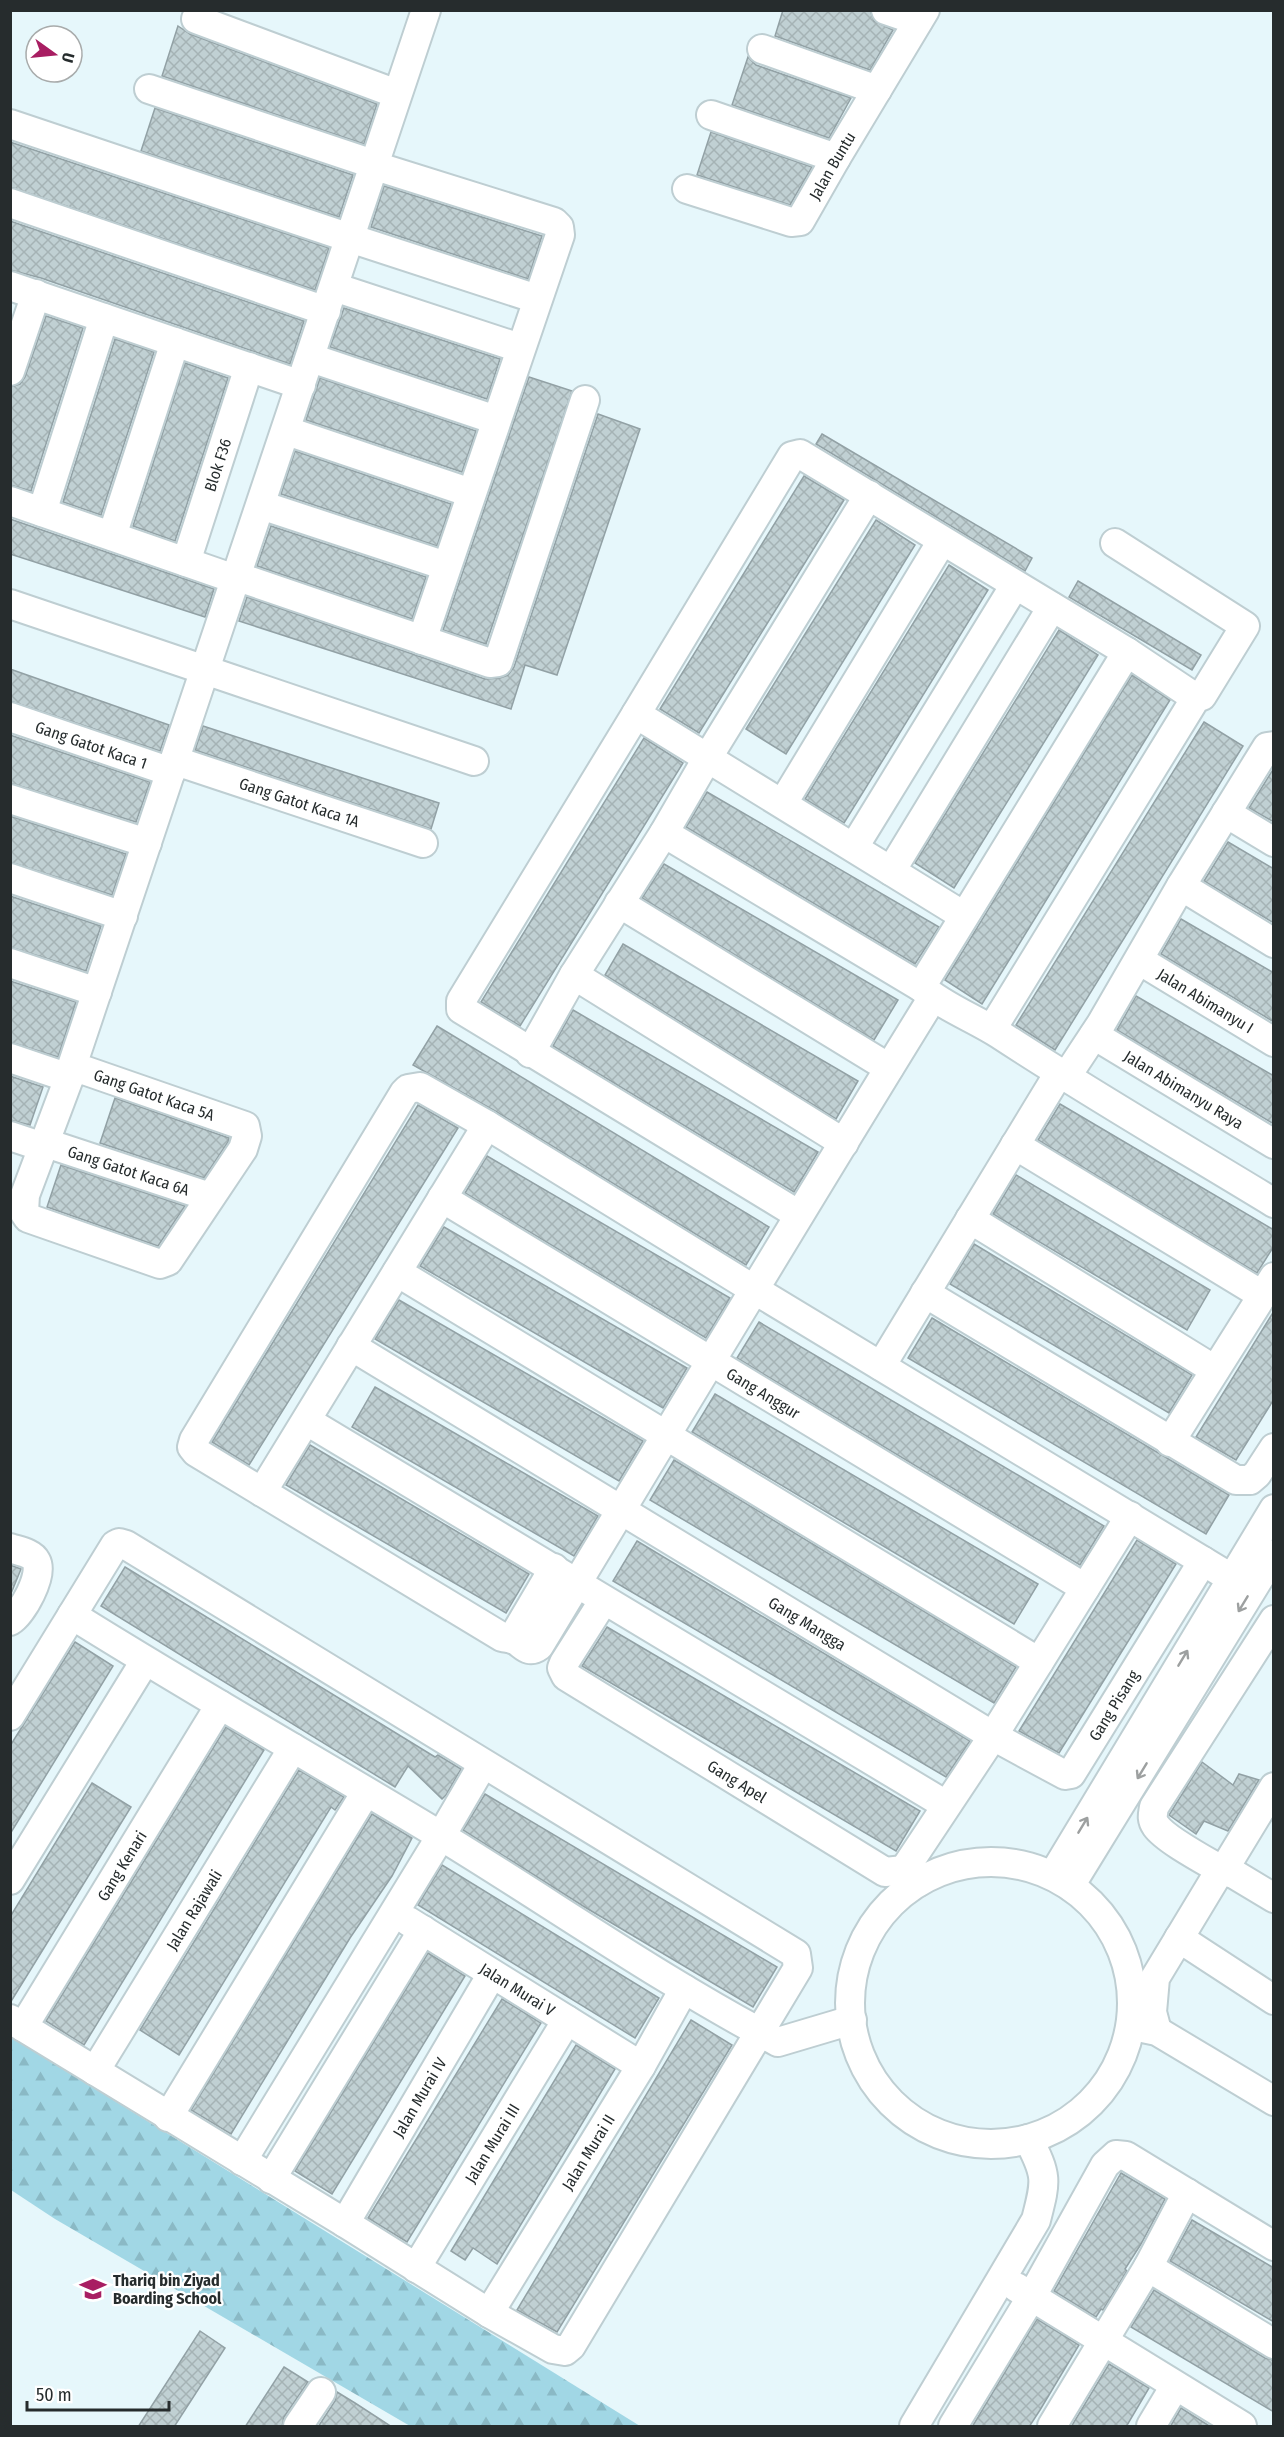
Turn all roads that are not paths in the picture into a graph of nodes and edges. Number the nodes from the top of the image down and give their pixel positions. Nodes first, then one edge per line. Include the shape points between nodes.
1 (426, 10) edge
2 (886, 10) edge
3 (922, 16) edge
4 (196, 19) dead end
5 (762, 49) dead end
6 (149, 89) dead end
7 (877, 90) junction
8 (397, 94) junction
9 (711, 115) dead end
10 (10, 124) edge
11 (836, 158) junction
12 (382, 168) junction
13 (687, 189) dead end
14 (10, 203) edge
15 (356, 240) junction
16 (23, 290) edge
17 (330, 299) junction
18 (537, 299) junction
19 (104, 318) junction
20 (175, 342) junction
21 (520, 348) junction
22 (320, 361) dead end
23 (249, 367) junction
24 (10, 371) edge
25 (301, 385) junction
26 (585, 400) dead end
27 (496, 420) junction
28 (296, 434) dead end
29 (471, 493) junction
30 (869, 495) junction
31 (10, 501) edge
32 (270, 508) dead end
33 (42, 512) junction
34 (112, 536) junction
35 (942, 541) junction
36 (1115, 543) dead end
37 (186, 562) junction
38 (446, 566) junction
39 (241, 580) junction
40 (1015, 585) junction
41 (10, 604) edge
42 (1052, 607) junction
43 (422, 640) junction
44 (1126, 652) junction
45 (207, 670) junction
46 (1193, 696) junction
47 (636, 714) junction
48 (10, 717) edge
49 (1274, 746) edge
50 (708, 757) junction
51 (474, 761) dead end
52 (174, 766) junction
53 (10, 799) edge
54 (783, 803) junction
55 (1226, 813) junction
56 (664, 833) junction
57 (1274, 842) edge
58 (147, 843) junction
59 (423, 843) dead end
60 (854, 847) junction
61 (891, 870) junction
62 (10, 878) edge
63 (1181, 886) junction
64 (619, 903) junction
65 (123, 916) junction
66 (964, 916) junction
67 (1274, 943) edge
68 (1139, 960) junction
69 (10, 963) edge
70 (574, 975) junction
71 (97, 992) junction
72 (927, 992) junction
73 (992, 1029) junction
74 (1094, 1035) junction
75 (1274, 1042) edge
76 (530, 1053) junction
77 (10, 1058) edge
78 (889, 1068) junction
79 (70, 1072) junction
80 (1062, 1075) junction
81 (487, 1125) junction
82 (10, 1136) edge
83 (844, 1143) junction
84 (1274, 1144) edge
85 (45, 1145) junction
86 (1015, 1145) junction
87 (210, 1197) junction
88 (442, 1198) junction
89 (1274, 1203) edge
90 (799, 1215) junction
91 (970, 1219) junction
92 (397, 1272) junction
93 (1268, 1286) edge
94 (753, 1288) junction
95 (925, 1293) junction
96 (351, 1346) junction
97 (710, 1363) junction
98 (881, 1366) junction
99 (1215, 1370) junction
100 (307, 1421) junction
101 (667, 1437) junction
102 (1170, 1442) junction
103 (1274, 1449) edge
104 (262, 1492) junction
105 (1274, 1509) edge
106 (621, 1510) junction
107 (1130, 1516) junction
108 (10, 1548) edge
109 (1274, 1554) edge
110 (1203, 1561) junction
111 (565, 1576) junction
112 (1231, 1578) junction
113 (1085, 1588) junction
114 (604, 1600) junction
115 (72, 1614) junction
116 (1274, 1620) edge
117 (10, 1621) edge
118 (145, 1661) junction
119 (1039, 1662) junction
120 (1183, 1703) junction
121 (220, 1705) junction
122 (10, 1716) edge
123 (1211, 1721) junction
124 (993, 1736) junction
125 (293, 1748) junction
126 (483, 1764) junction
127 (1274, 1787) edge
128 (366, 1792) junction
129 (946, 1805) junction
130 (441, 1836) junction
131 (1222, 1871) junction
132 (911, 1876) junction
133 (10, 1880) edge
134 (1061, 1880) junction
135 (1274, 1898) edge
136 (393, 1913) junction
137 (423, 1930) junction
138 (1179, 1938) junction
139 (492, 1974) junction
140 (684, 1989) junction
141 (1274, 2000) edge
142 (567, 2020) junction
143 (852, 2020) junction
144 (17, 2023) edge
145 (1143, 2028) junction
146 (759, 2032) junction
147 (641, 2066) junction
148 (95, 2071) junction
149 (1274, 2101) edge
150 (168, 2117) junction
151 (1028, 2139) junction
152 (242, 2161) junction
153 (271, 2179) junction
154 (1187, 2193) junction
155 (345, 2223) junction
156 (1274, 2246) edge
157 (1148, 2267) junction
158 (416, 2268) junction
159 (1001, 2279) junction
160 (1032, 2296) junction
161 (489, 2313) junction
162 (1103, 2342) junction
163 (1274, 2344) edge
164 (1175, 2386) junction
165 (321, 2392) dead end
166 (298, 2427) edge
167 (914, 2427) edge
168 (953, 2427) edge
169 (1052, 2427) edge
170 (1151, 2427) edge
171 (1242, 2427) edge

1 - 8 street
2 - 3 street
3 - 7 street, Jalan Buntu
4 - 8 street
5 - 7 street
6 - 12 street
7 - 11 street, Jalan Buntu
8 - 12 street
9 - 11 street
10 - 15 street
11 - 13 street, Jalan Buntu via 796,222
12 - 15 street
12 - 18 street via 554,222 560,235
14 - 17 street
15 - 17 street
15 - 18 street
16 - 19 street
16 - 24 street
17 - 21 street
17 - 25 street
18 - 21 street
19 - 20 street
19 - 33 street
20 - 23 street
20 - 34 street
21 - 27 street
22 - 27 street
23 - 25 street
23 - 37 street, Blok F36
25 - 39 street
26 - 43 street via 498,662 490,663
27 - 29 street
28 - 29 street
29 - 38 street
30 - 35 street
30 - 47 street via 800,453 792,456
30 - 50 street
31 - 33 street
32 - 38 street
33 - 34 street
34 - 37 street
35 - 40 street
35 - 54 street
36 - 46 street via 1245,626 1202,696
37 - 39 street
38 - 43 street
39 - 43 street
39 - 45 street
40 - 42 street
40 - 60 street
41 - 45 street
42 - 44 street
42 - 61 street
44 - 46 street
44 - 66 street
45 - 51 street
45 - 52 street
46 - 73 street via 1192,704
47 - 50 street
47 - 76 street via 461,1001 461,1009 466,1013
48 - 52 street, Gang Gatot Kaca 1
49 - 55 street via 1266,747
50 - 54 street
50 - 56 street
52 - 58 street
52 - 59 street, Gang Gatot Kaca 1A
53 - 58 street
54 - 60 street
55 - 57 street
55 - 63 street
56 - 64 street
56 - 72 street
58 - 65 street
60 - 61 street
61 - 66 street
62 - 65 street
63 - 67 street
63 - 68 street
64 - 70 street
64 - 78 street
65 - 71 street
66 - 72 street
68 - 74 street
68 - 75 street, Jalan Abimanyu I
69 - 71 street
70 - 76 street
70 - 83 street
71 - 79 street
72 - 73 street
72 - 78 street
73 - 80 street
74 - 80 street
74 - 84 street, Jalan Abimanyu Raya
76 - 90 street
77 - 79 street, Gang Gatot Kaca 5A
78 - 83 street
79 - 85 street
79 - 87 street, Gang Gatot Kaca 5A via 244,1126 243,1149
80 - 86 street
80 - 89 street
81 - 88 street
81 - 94 street
81 - 104 street via 420,1087 404,1093 194,1440 192,1447 196,1452
82 - 85 street, Gang Gatot Kaca 6A
83 - 90 street
85 - 87 street, Gang Gatot Kaca 6A
85 - 87 street via 24,1196 28,1218 160,1264 174,1256
86 - 91 street
86 - 93 street
88 - 92 street
88 - 97 street, Gang Anggur
90 - 94 street
91 - 95 street
91 - 99 street
92 - 96 street
92 - 101 street
93 - 99 street
94 - 97 street
94 - 98 street
95 - 98 street
95 - 102 street
96 - 100 street
96 - 106 street, Gang Mangga
97 - 101 street
97 - 113 street, Gang Anggur
98 - 107 street
99 - 102 street
100 - 104 street
100 - 111 street
101 - 106 street
101 - 119 street
102 - 103 street via 1242,1481 1257,1474
104 - 111 street via 529,1650 539,1646
105 - 112 street
106 - 111 street
106 - 124 street, Gang Mangga
107 - 110 street
107 - 113 street
108 - 117 street via 31,1555 38,1565 26,1602
109 -> 120 street
110 - 112 street
110 - 124 street, Gang Pisang via 1071,1774 1065,1776
111 - 114 street
134 -> 112 street
113 - 119 street
114 - 129 street
114 - 132 street, Gang Apel via 564,1663 566,1676 885,1872
115 - 118 street
115 - 122 street
115 - 126 street via 115,1545 126,1545
116 - 123 street
118 - 121 street
118 - 133 street
119 - 124 street
120 - 123 street
120 -> 134 street
121 - 125 street
121 - 144 street, Gang Kenari
123 - 131 street via 1154,1808 1152,1818 1168,1837
124 - 129 street
125 - 128 street
125 - 148 street, Jalan Rajawali
126 - 130 street
126 - 146 street via 796,1954 798,1968
127 - 131 street
128 - 130 street
128 - 150 street
129 - 132 street
130 - 136 street
130 - 140 street
131 - 135 street
131 - 138 street
132 - 134 street via 994,1861 1014,1863
132 - 143 street via 865,1941 853,1980
134 - 145 street via 1100,1912 1120,1947
136 - 137 street, Jalan Murai V
136 - 152 street
137 - 139 street, Jalan Murai V
137 - 153 street
138 - 141 street
138 - 145 street via 1155,1978 1152,2012
139 - 142 street, Jalan Murai V
139 - 155 street, Jalan Murai IV
140 - 146 street
140 - 147 street, Jalan Murai II
142 - 147 street, Jalan Murai V
142 - 158 street, Jalan Murai III
143 - 146 street via 778,2042
143 - 151 street via 862,2059 872,2077 883,2093 913,2120 948,2138 968,2142
144 - 148 street
145 - 149 street
145 - 151 street via 1095,2097 1064,2123
146 - 161 street via 571,2346 564,2351 553,2349
147 - 161 street, Jalan Murai II
148 - 150 street
150 - 152 street
151 - 159 street via 1040,2161 1045,2185 1036,2220
152 - 153 street
153 - 155 street
154 - 156 street
154 - 157 street
154 - 160 street via 1126,2156 1116,2155 1105,2165
155 - 158 street
157 - 162 street
157 - 163 street
158 - 161 street
159 - 160 street
159 - 167 street
160 - 162 street
160 - 168 street
162 - 164 street
162 - 169 street
164 - 170 street
164 - 171 street
165 - 166 street

